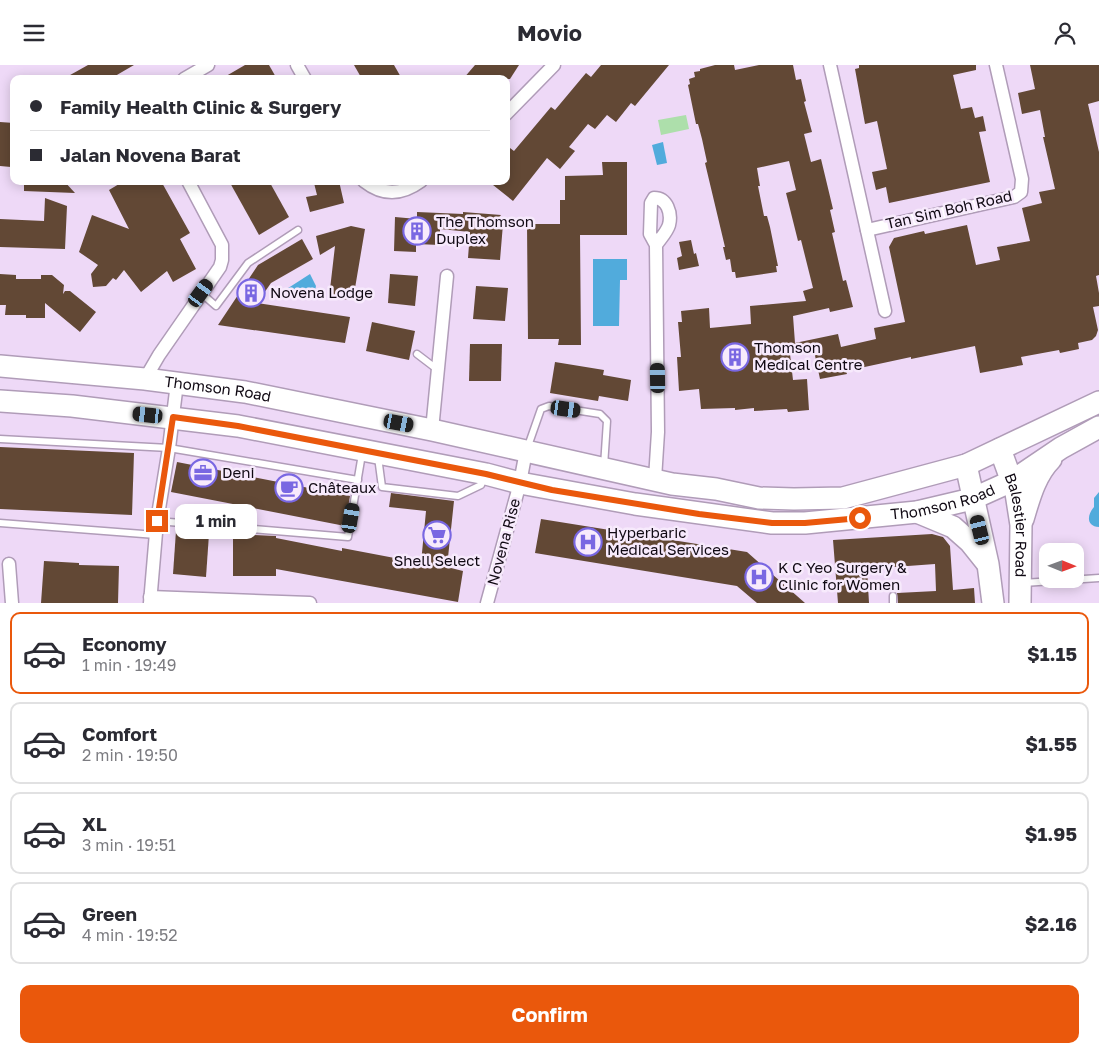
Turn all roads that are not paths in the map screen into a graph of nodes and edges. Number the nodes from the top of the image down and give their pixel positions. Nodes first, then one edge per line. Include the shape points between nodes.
1 (208, 65) edge
2 (554, 65) edge
3 (830, 65) edge
4 (996, 65) edge
5 (191, 75) edge
6 (510, 110) edge
7 (190, 185) edge
8 (369, 185) edge
9 (415, 185) edge
10 (298, 230) dead end
11 (866, 230) junction
12 (656, 245) dead end
13 (447, 276) dead end
14 (201, 293) junction
15 (885, 311) dead end
16 (417, 354) dead end
17 (0, 366) edge
18 (438, 370) junction
19 (145, 379) junction
20 (176, 383) junction
21 (0, 401) edge
22 (1099, 401) edge
23 (173, 417) junction
24 (1099, 427) edge
25 (432, 430) junction
26 (0, 439) edge
27 (492, 442) junction
28 (169, 448) junction
29 (1061, 448) junction
30 (1000, 449) junction
31 (526, 451) junction
32 (370, 452) junction
33 (966, 465) junction
34 (604, 468) junction
35 (486, 474) junction
36 (655, 479) junction
37 (358, 480) junction
38 (1012, 481) junction
39 (520, 483) junction
40 (873, 489) junction
41 (972, 499) junction
42 (913, 512) junction
43 (157, 521) junction
44 (0, 523) edge
45 (1021, 525) junction
46 (156, 535) junction
47 (9, 564) dead end
48 (988, 564) junction
49 (1099, 578) edge
50 (1021, 593) edge
51 (150, 600) edge
52 (12, 603) edge
53 (310, 603) edge
54 (487, 603) edge
55 (993, 603) edge

1 - 5 street
2 - 6 street
3 - 11 street, Tan Sim Boh Road
4 - 11 street, Tan Sim Boh Road via 1022,179 1021,192 1014,197
7 - 14 street via 223,252 220,267
8 - 9 street via 389,192 408,190
10 - 14 lane via 248,263 216,306
11 - 15 street, Tan Sim Boh Road
12 - 36 street via 658,425
13 - 18 street
14 - 19 street
16 - 18 lane
17 - 19 main road, Thomson Road
18 - 25 street
19 - 20 main road, Thomson Road
20 - 23 street
20 - 25 main road, Thomson Road via 245,392
21 - 23 main road, Thomson Road
22 - 30 main road, Thomson Road
23 - 28 street
23 - 32 main road, Thomson Road via 238,426
24 - 29 main road, Thomson Road
25 - 27 main road, Thomson Road
26 - 28 lane
27 - 31 main road, Thomson Road
27 - 35 main road
28 - 37 lane
28 - 43 street
29 - 38 main road, Thomson Road
29 - 45 main road via 1038,478
30 - 33 main road, Thomson Road
30 - 38 main road, Balestier Road
31 - 34 main road, Thomson Road
31 - 34 lane via 544,407 600,414 607,421
31 - 39 street, Novena Rise
32 - 35 main road, Thomson Road
32 - 35 lane via 382,487 458,495 481,485
32 - 37 lane
33 - 40 main road, Thomson Road
33 - 41 main road, Balestier Road
34 - 36 main road, Thomson Road
35 - 39 main road, Thomson Road
36 - 40 main road, Thomson Road via 759,497 794,499 843,498
37 - 43 lane via 348,537
38 - 41 main road, Thomson Road
38 - 45 main road, Balestier Road
39 - 42 main road, Thomson Road via 635,504 772,523 824,522
39 - 54 street, Novena Rise
40 - 42 main road
41 - 42 main road, Thomson Road
41 - 48 main road, Balestier Road
42 - 48 main road via 953,527
43 - 46 street
44 - 46 lane
45 - 50 main road, Balestier Road
46 - 51 street
47 - 52 street
48 - 55 main road, Balestier Road
49 - 50 lane
51 - 53 street via 194,598

